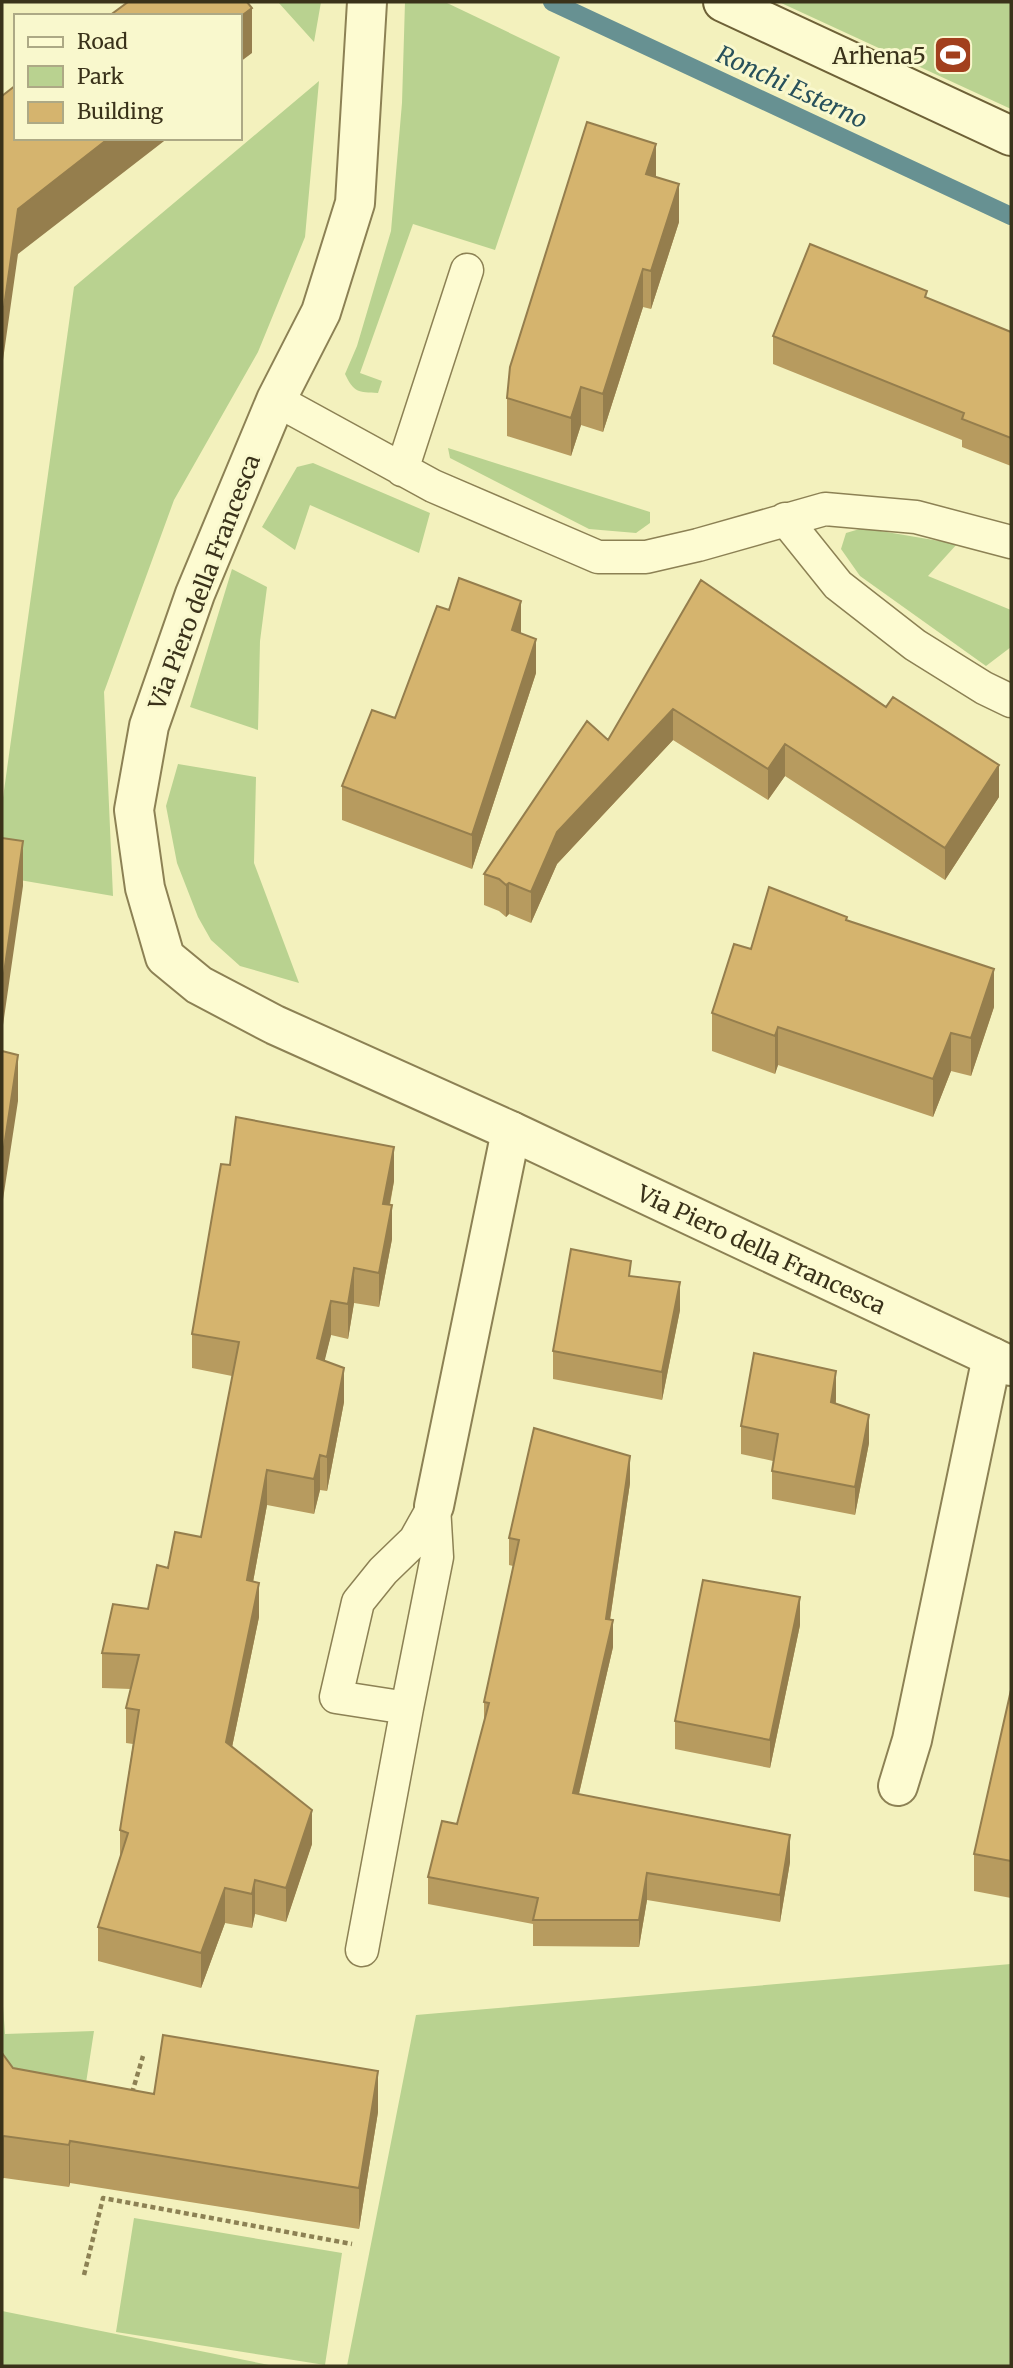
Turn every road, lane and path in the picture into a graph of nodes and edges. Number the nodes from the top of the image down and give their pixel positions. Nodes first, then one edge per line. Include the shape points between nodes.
1 (367, 2) edge
2 (723, 2) edge
3 (1011, 136) edge
4 (467, 270) dead end
5 (276, 400) junction
6 (402, 470) junction
7 (785, 519) junction
8 (1011, 542) edge
9 (1011, 701) edge
10 (511, 1130) junction
11 (1002, 1362) edge
12 (434, 1506) junction
13 (407, 1708) junction
14 (898, 1786) dead end
15 (362, 1950) dead end
16 (143, 2056) dead end
17 (132, 2095) edge
18 (107, 2185) edge
19 (103, 2198) junction
20 (352, 2244) dead end
21 (84, 2275) dead end

1 - 5 street, Via Piero della Francesca via 355,203 321,312
2 - 3 street
4 - 6 lane
5 - 6 lane
5 - 10 street, Via Piero della Francesca via 195,594 149,726 134,810 145,888 165,957 200,985 275,1026
6 - 7 lane via 598,557 646,556
7 - 8 lane via 825,509 916,517
7 - 9 lane via 838,585 915,645
10 - 11 street, Via Piero della Francesca
10 - 12 street
11 - 14 street
12 - 13 lane via 437,1557
12 - 13 lane via 415,1540 358,1602 336,1697
13 - 15 lane
16 - 17 path
18 - 19 path
19 - 20 path
19 - 21 path

